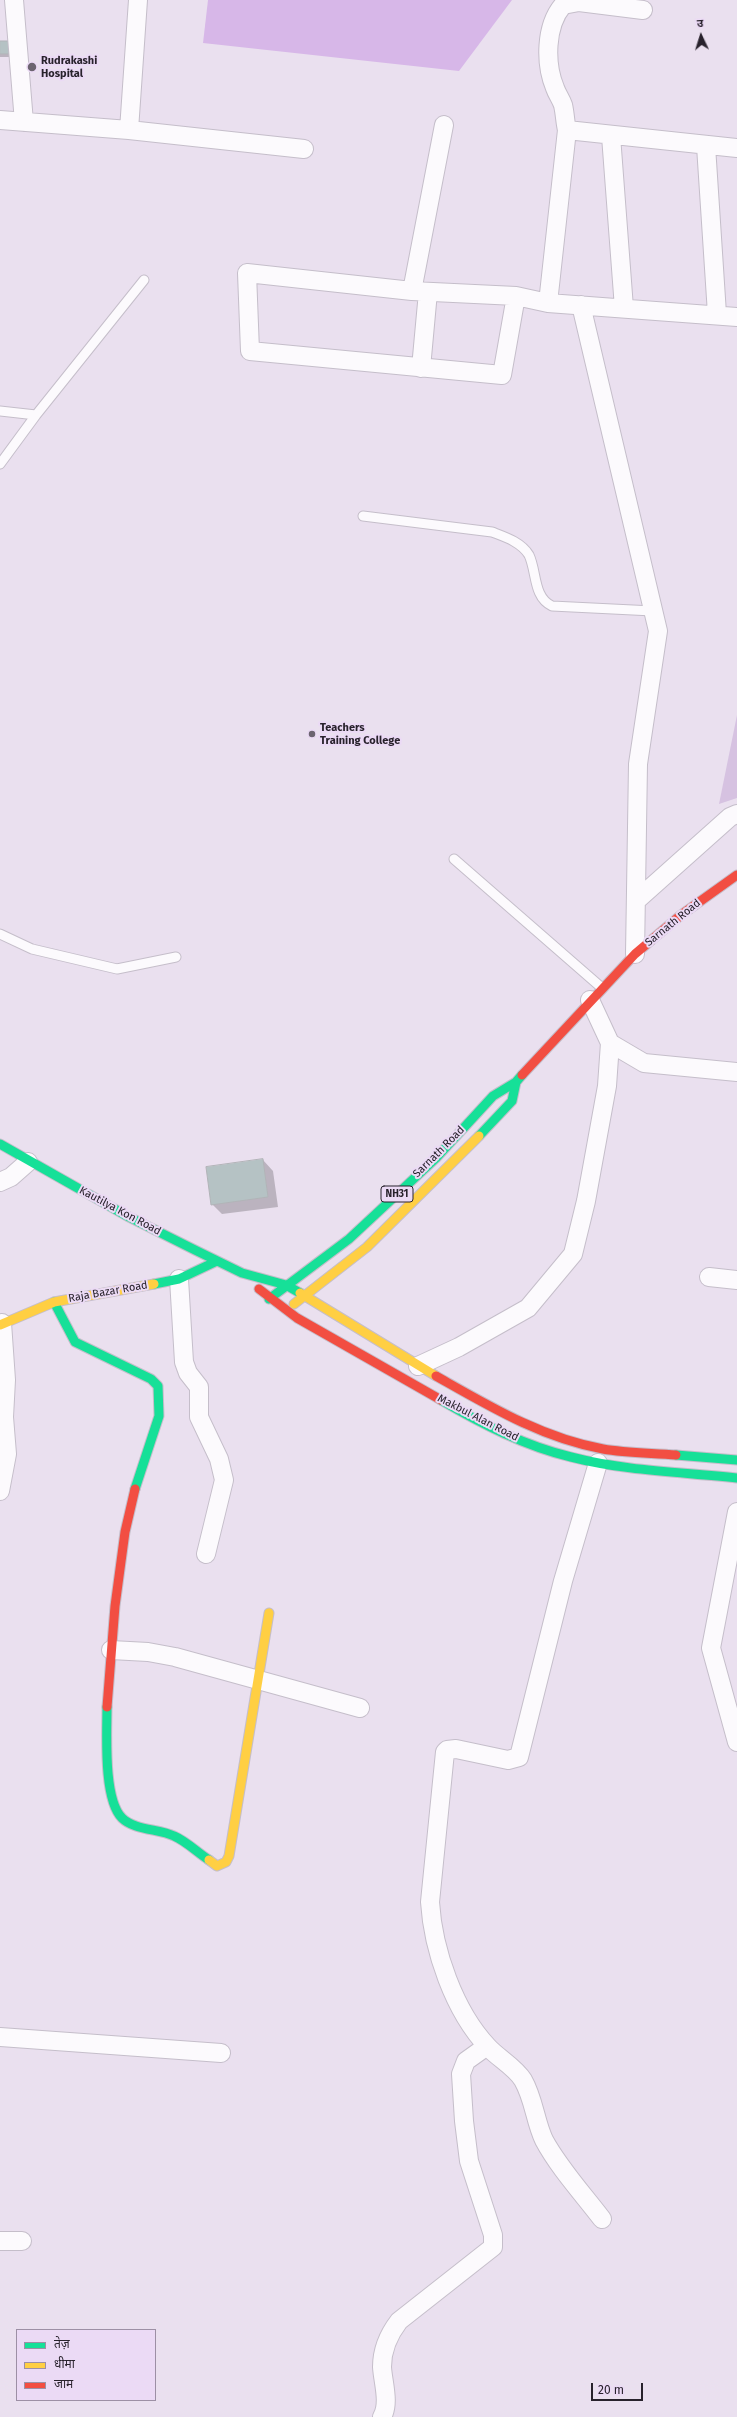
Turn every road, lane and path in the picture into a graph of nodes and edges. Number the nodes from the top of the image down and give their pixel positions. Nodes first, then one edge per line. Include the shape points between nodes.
1 (14, 0) edge
2 (138, 0) edge
3 (643, 10) dead end
4 (0, 120) edge
5 (24, 122) junction
6 (444, 125) dead end
7 (129, 130) junction
8 (567, 130) junction
9 (611, 136) junction
10 (706, 146) junction
11 (737, 148) edge
12 (304, 149) dead end
13 (144, 280) dead end
14 (420, 292) junction
15 (516, 296) junction
16 (548, 302) junction
17 (581, 305) junction
18 (624, 308) junction
19 (717, 314) junction
20 (737, 317) edge
21 (421, 368) junction
22 (0, 411) edge
23 (36, 414) junction
24 (0, 464) edge
25 (363, 516) dead end
26 (653, 611) junction
27 (737, 814) edge
28 (454, 859) dead end
29 (737, 875) edge
30 (637, 900) junction
31 (0, 934) edge
32 (635, 954) junction
33 (176, 957) dead end
34 (596, 994) junction
35 (610, 1043) junction
36 (737, 1072) edge
37 (516, 1082) junction
38 (0, 1144) edge
39 (28, 1162) junction
40 (0, 1182) edge
41 (217, 1261) junction
42 (242, 1273) junction
43 (709, 1276) dead end
44 (179, 1279) junction
45 (737, 1280) edge
46 (286, 1285) junction
47 (304, 1297) junction
48 (269, 1299) junction
49 (54, 1302) junction
50 (286, 1311) junction
51 (1, 1324) edge
52 (418, 1366) junction
53 (737, 1460) edge
54 (598, 1463) junction
55 (737, 1478) edge
56 (0, 1491) edge
57 (737, 1512) edge
58 (206, 1554) dead end
59 (269, 1613) dead end
60 (111, 1650) junction
61 (258, 1678) junction
62 (360, 1708) dead end
63 (737, 1742) edge
64 (0, 2037) edge
65 (487, 2046) junction
66 (221, 2053) dead end
67 (602, 2219) dead end
68 (0, 2241) edge
69 (22, 2241) dead end
70 (382, 2417) edge

1 - 5 street
2 - 7 street
3 - 8 street via 580,2 563,5 558,12 549,42 550,70 555,89 563,104
4 - 5 street
5 - 7 street
6 - 14 street
7 - 12 street
8 - 9 street
8 - 16 street
9 - 10 street
9 - 18 street
10 - 11 street
10 - 19 street
13 - 23 lane
14 - 15 street
14 - 21 street
14 - 21 street via 247,273 250,351
15 - 16 street
15 - 21 street via 502,375
16 - 17 street
17 - 18 street
17 - 26 street
18 - 19 street
19 - 20 street
22 - 23 lane
23 - 24 lane
25 - 26 lane via 492,532 510,539 528,555 539,592 552,606
26 - 30 street via 658,631 638,764
27 - 30 street via 730,817
28 - 34 lane
29 - 32 main road, Sarnath Road / NH31 via 681,915
30 - 32 street
31 - 33 lane via 32,949 117,969
32 - 34 main road, Sarnath Road / NH31
34 - 35 street
34 - 37 main road, Sarnath Road / NH31
35 - 36 street via 644,1063
35 - 52 street via 604,1101 586,1201 573,1254 528,1308 459,1347
37 - 46 main road, Sarnath Road / NH31 via 493,1096 436,1158 349,1239
37 - 47 main road, Sarnath Road / NH31 via 512,1101 486,1130 367,1247
38 - 39 main road, Kautilya Kon Road
39 - 40 street via 11,1177
39 - 41 main road, Kautilya Kon Road
41 - 42 main road, Kautilya Kon Road
41 - 44 main road, Raja Bazar Road
42 - 46 main road, Kautilya Kon Road
42 - 48 main road, Kautilya Kon Road
43 - 45 street
44 - 49 main road, Raja Bazar Road
44 - 58 street via 184,1362 188,1373 199,1387 199,1417 223,1473 222,1492
46 - 47 main road, Kautilya Kon Road
46 - 48 main road, Sarnath Road / NH31
47 - 50 main road, Sarnath Road / NH31
47 - 52 main road, Makbul Alan Road
48 - 50 main road, Kautilya Kon Road
49 - 51 main road, Raja Bazar Road
49 - 60 main road via 75,1342 151,1379 158,1386 160,1394 158,1416 135,1490 126,1532 114,1606
50 - 54 main road, Makbul Alan Road via 503,1433 548,1451
51 - 56 street via 6,1380 4,1417 7,1454
52 - 53 main road, Makbul Alan Road via 509,1416 558,1437 603,1449
54 - 55 main road, Makbul Alan Road
54 - 65 street via 563,1581 519,1757 508,1760 451,1749 444,1752 443,1756 430,1902 431,1925 438,1954 454,1993
57 - 63 street via 711,1648
59 - 61 main road
60 - 61 street via 169,1656
60 - 61 main road via 105,1736 107,1766 117,1812 130,1823 175,1836 217,1866 226,1862 229,1856
61 - 62 street
64 - 66 street
65 - 67 street via 521,2077 545,2142
65 - 70 street via 466,2062 461,2074 467,2149 493,2234 493,2247 399,2321 393,2329 382,2366 386,2406
68 - 69 street

